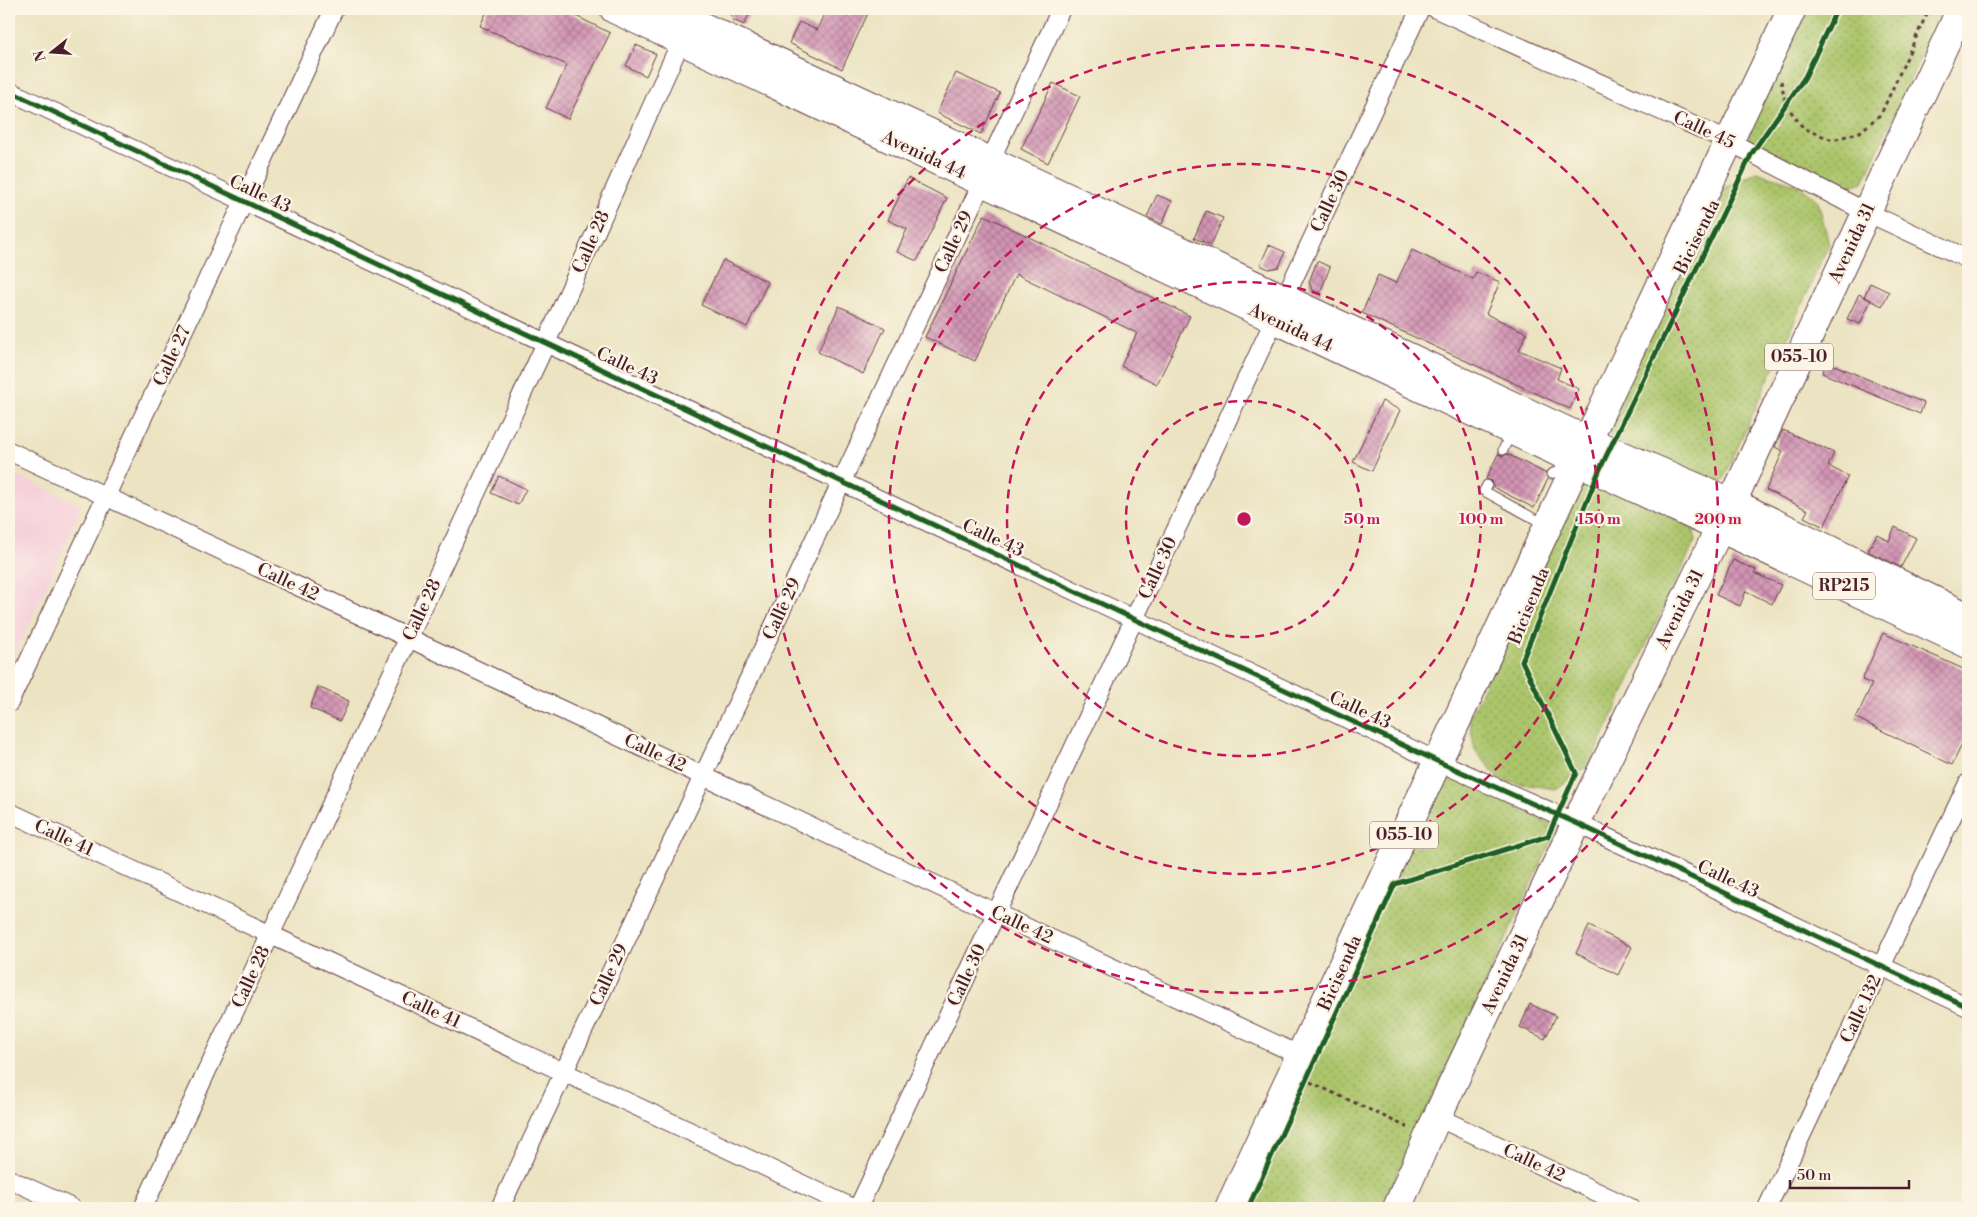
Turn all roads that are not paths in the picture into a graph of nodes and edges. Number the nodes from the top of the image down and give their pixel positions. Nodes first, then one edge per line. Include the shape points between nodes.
1 (334, 9) edge
2 (614, 9) edge
3 (665, 9) edge
4 (1061, 9) edge
5 (1420, 9) edge
6 (1436, 9) edge
7 (1792, 9) edge
8 (1961, 9) edge
9 (689, 23) edge
10 (9, 90) edge
11 (1730, 142) junction
12 (986, 172) junction
13 (244, 201) junction
14 (1866, 212) junction
15 (1968, 259) edge
16 (1279, 310) junction
17 (546, 344) junction
18 (9, 451) edge
19 (1583, 452) junction
20 (1551, 474) dead end
21 (841, 482) junction
22 (1487, 486) dead end
23 (106, 496) junction
24 (1731, 502) junction
25 (1549, 526) junction
26 (1720, 528) junction
27 (1968, 617) edge
28 (1134, 620) junction
29 (409, 638) junction
30 (1968, 644) edge
31 (9, 703) edge
32 (1439, 762) junction
33 (703, 776) junction
34 (1968, 783) edge
35 (9, 812) edge
36 (1576, 823) junction
37 (996, 913) junction
38 (270, 935) junction
39 (1881, 966) junction
40 (1968, 1007) edge
41 (1306, 1069) junction
42 (564, 1072) junction
43 (1433, 1128) junction
44 (9, 1178) edge
45 (72, 1208) edge
46 (143, 1208) edge
47 (500, 1208) edge
48 (853, 1208) edge
49 (858, 1208) edge
50 (1229, 1208) edge
51 (1397, 1208) edge
52 (1631, 1208) edge
53 (1767, 1208) edge

1 - 13 street, Calle 27
2 - 9 main road, Avenida 44
3 - 9 main road, Avenida 44
4 - 12 street, Calle 29
5 - 16 street, Calle 30
6 - 11 street, Calle 45
7 - 11 main road, 055-10
8 - 14 main road, Avenida 31 / 055-10
9 - 12 main road, Avenida 44
9 - 17 street, Calle 28
10 - 13 street, Calle 43
11 - 14 street, Calle 45
11 - 19 main road, 055-10
12 - 16 main road, Avenida 44
12 - 21 street, Calle 29
13 - 17 street, Calle 43
13 - 23 street, Calle 27
14 - 15 street, Calle 45
14 - 24 main road, Avenida 31 / 055-10
16 - 19 main road, Avenida 44
16 - 19 main road, Avenida 44 via 1508,440
16 - 28 street, Calle 30
17 - 21 street, Calle 43
17 - 29 street, Calle 28
18 - 23 street, Calle 42
19 - 20 lane
19 - 24 main road, Avenida 44 / RP215
19 - 25 main road, 055-10
19 - 26 main road, Avenida 44 / RP215
21 - 28 street, Calle 43
21 - 33 street, Calle 29
22 - 25 lane via 1484,491 1520,507
23 - 29 street, Calle 42
23 - 31 street, Calle 27
24 - 26 main road, Avenida 31 / 055-10
24 - 27 main road, Avenida 44 / RP215
25 - 32 main road, 055-10
26 - 30 main road, Avenida 44 / RP215
26 - 36 main road, Avenida 31 / 055-10
28 - 32 street, Calle 43
28 - 37 street, Calle 30
29 - 33 street, Calle 42
29 - 38 street, Calle 28
32 - 36 street, Calle 43
32 - 41 main road, 055-10
33 - 37 street, Calle 42
33 - 42 street, Calle 29
34 - 39 street, Calle 132
35 - 38 street, Calle 41
36 - 39 street, Calle 43
36 - 43 main road, Avenida 31 / 055-10
37 - 41 street, Calle 42
37 - 49 street, Calle 30
38 - 42 street, Calle 41
38 - 46 street, Calle 28
39 - 40 street, Calle 43
39 - 53 street, Calle 132
41 - 50 main road, 055-10
42 - 47 street, Calle 29
42 - 48 street, Calle 41
43 - 51 main road, Avenida 31 / 055-10
43 - 52 street, Calle 42
44 - 45 street

